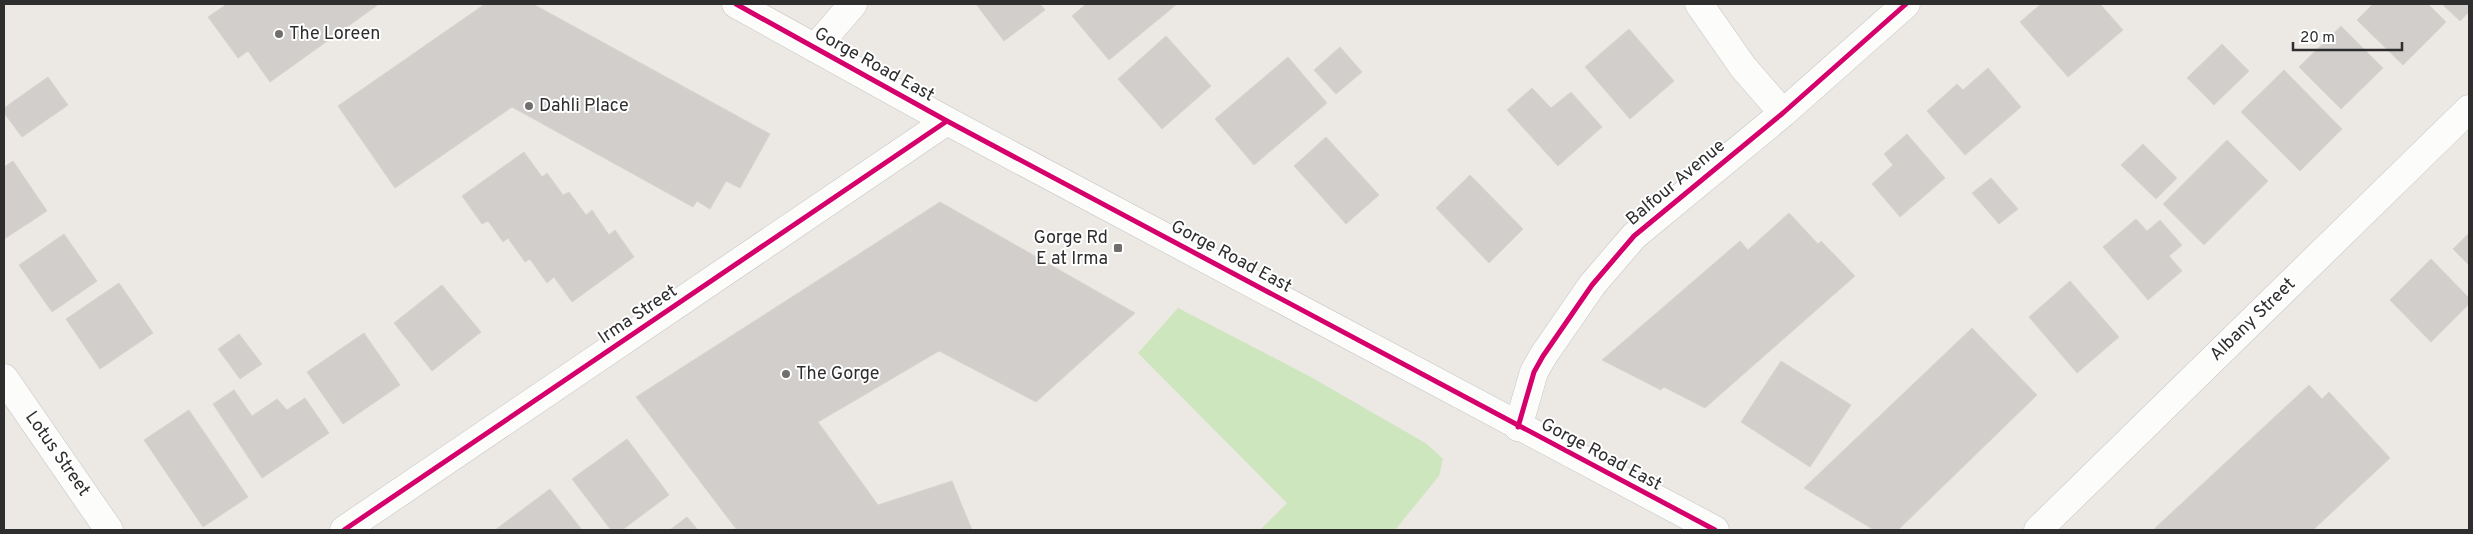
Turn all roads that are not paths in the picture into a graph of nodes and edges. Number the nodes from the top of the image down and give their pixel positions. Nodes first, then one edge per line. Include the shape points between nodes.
1 (736, 4) edge
2 (853, 4) edge
3 (1699, 4) edge
4 (1906, 4) edge
5 (815, 48) junction
6 (2469, 109) edge
7 (1783, 113) junction
8 (947, 122) junction
9 (4, 378) edge
10 (1518, 426) junction
11 (109, 530) edge
12 (344, 530) edge
13 (1714, 530) edge
14 (2038, 530) edge

1 - 5 street, Gorge Road East
2 - 5 street
3 - 7 street via 1743,67
4 - 7 street, Balfour Avenue
5 - 8 street, Gorge Road East
6 - 14 street, Albany Street
7 - 10 street, Balfour Avenue via 1628,243 1592,285 1542,356
8 - 10 street, Gorge Road East
8 - 12 street, Irma Street
9 - 11 street, Lotus Street
10 - 13 street, Gorge Road East

